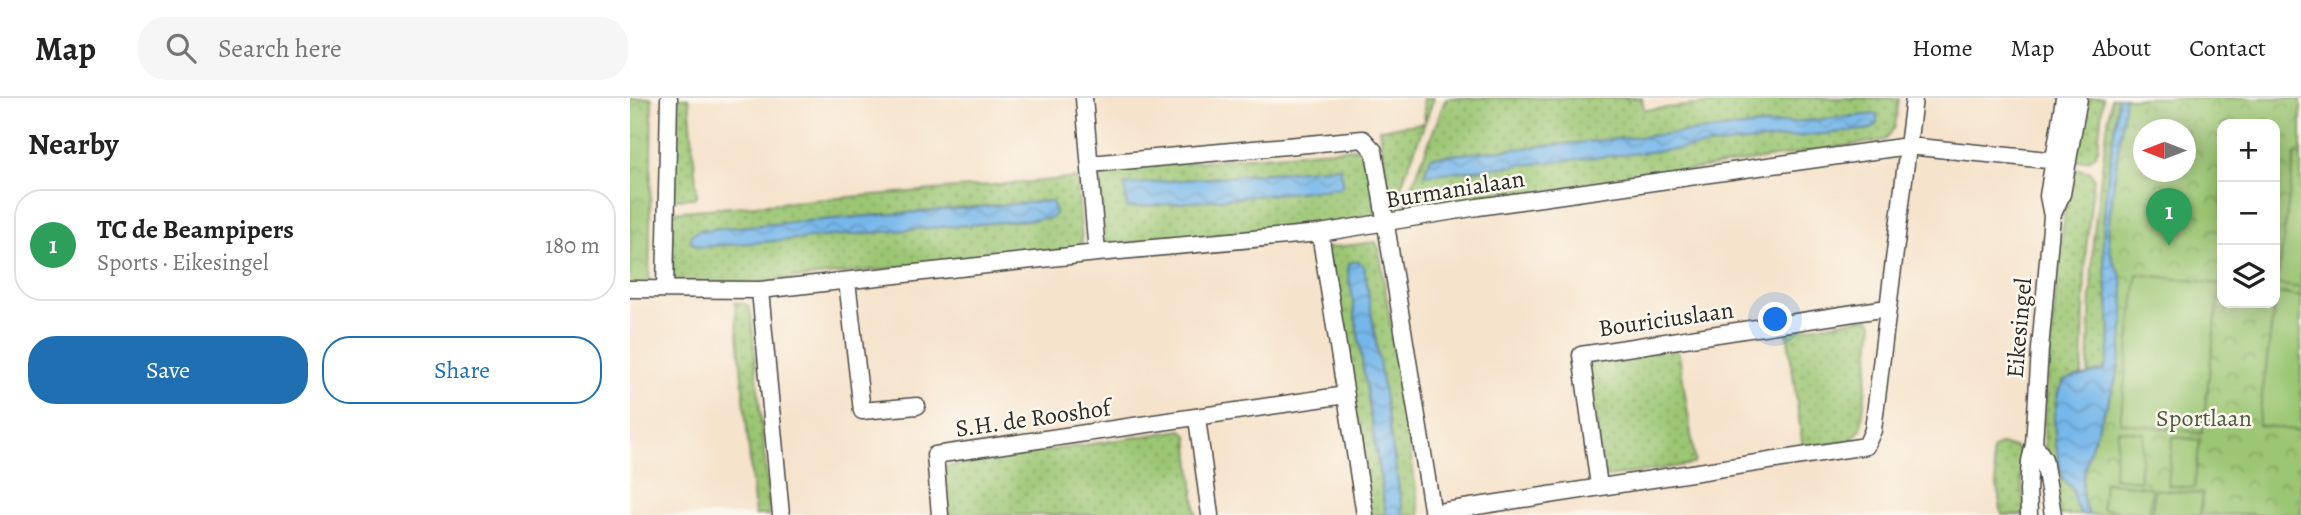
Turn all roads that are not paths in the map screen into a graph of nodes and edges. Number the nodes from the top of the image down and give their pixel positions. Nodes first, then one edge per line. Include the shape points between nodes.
1 (668, 98) edge
2 (1084, 98) edge
3 (1914, 98) edge
4 (2064, 98) edge
5 (2079, 98) edge
6 (1908, 146) junction
7 (2061, 161) junction
8 (1090, 164) junction
9 (1386, 222) junction
10 (1320, 233) junction
11 (1097, 253) junction
12 (847, 281) junction
13 (630, 289) edge
14 (665, 289) junction
15 (760, 290) junction
16 (1887, 308) junction
17 (1346, 395) junction
18 (917, 406) dead end
19 (1197, 418) junction
20 (2034, 444) junction
21 (2030, 471) junction
22 (1599, 486) junction
23 (1433, 514) edge
24 (780, 515) edge
25 (940, 515) edge
26 (1210, 515) edge
27 (1365, 515) edge
28 (2029, 515) edge
29 (2040, 515) edge
30 (2053, 515) edge

1 - 14 street
2 - 8 street
3 - 6 street
4 - 7 street, Eikesingel
5 - 7 street, Eikesingel
6 - 7 street, Burmanialaan
6 - 9 street, Burmanialaan
6 - 16 street
7 - 20 street, Eikesingel via 2048,196 2052,216
8 - 9 street via 1363,139 1374,151
8 - 11 street
9 - 10 street, Burmanialaan
9 - 23 street
10 - 11 street, Burmanialaan
10 - 17 street
11 - 12 street, Burmanialaan
12 - 15 street, Burmanialaan
12 - 18 street via 862,411
13 - 14 street, Burmanialaan
14 - 15 street, Burmanialaan
15 - 24 street
16 - 22 street via 1873,430 1866,446
16 - 22 street, Bouriciuslaan via 1581,355
17 - 19 street, S.H. de Rooshof
17 - 27 street
19 - 25 street, S.H. de Rooshof via 935,455
19 - 26 street
20 - 21 street, Eikesingel
20 - 30 street, Eikesingel via 2044,459
21 - 28 street, Eikesingel
21 - 29 street, Eikesingel
22 - 23 street

